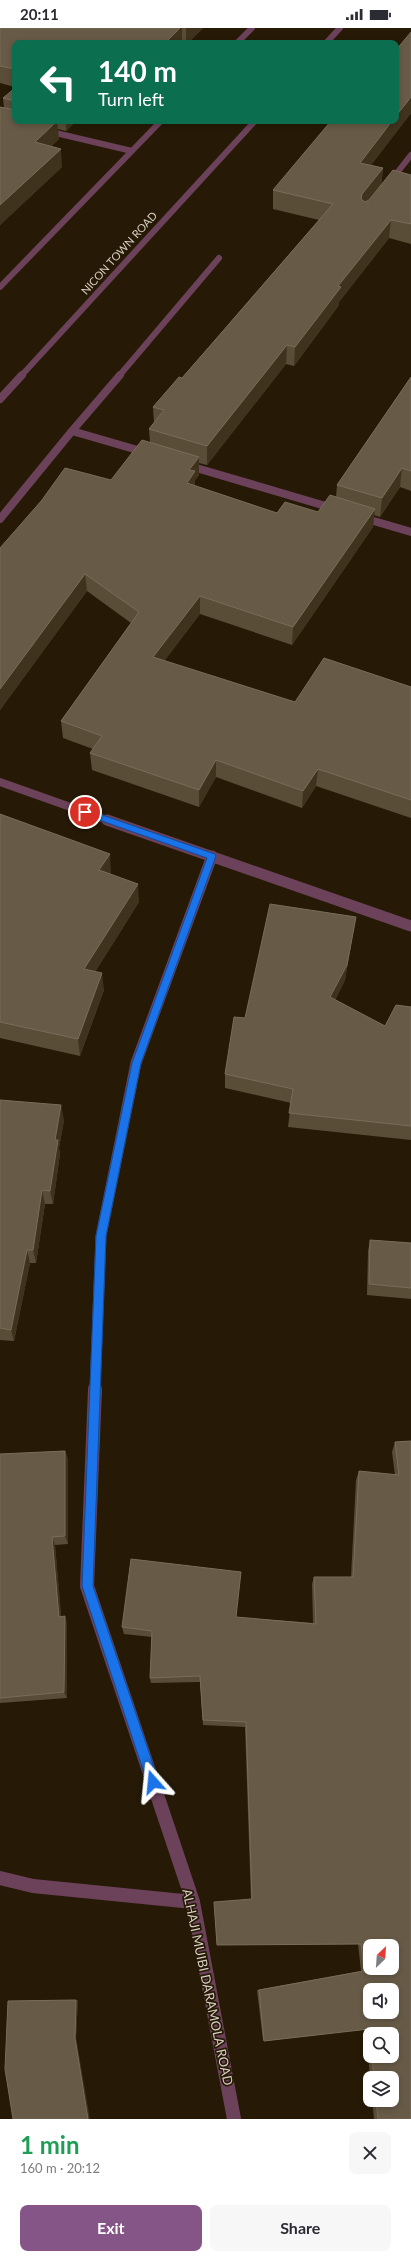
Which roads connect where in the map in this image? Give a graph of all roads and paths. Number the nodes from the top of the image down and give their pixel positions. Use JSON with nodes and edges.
{"nodes":[{"id":1,"x":252,"y":28,"type":"edge"},
{"id":2,"x":340,"y":28,"type":"edge"},
{"id":3,"x":240,"y":40,"type":"edge"},
{"id":4,"x":329,"y":40,"type":"edge"},
{"id":5,"x":159,"y":124,"type":"edge"},
{"id":6,"x":252,"y":124,"type":"edge"},
{"id":7,"x":39,"y":129,"type":"edge"},
{"id":8,"x":132,"y":151,"type":"junction"},
{"id":9,"x":411,"y":155,"type":"edge"},
{"id":10,"x":383,"y":191,"type":"edge"},
{"id":11,"x":219,"y":258,"type":"dead end"},
{"id":12,"x":0,"y":287,"type":"edge"},
{"id":13,"x":0,"y":399,"type":"edge"},
{"id":14,"x":72,"y":431,"type":"junction"},
{"id":15,"x":155,"y":455,"type":"edge"},
{"id":16,"x":178,"y":462,"type":"edge"},
{"id":17,"x":0,"y":519,"type":"edge"},
{"id":18,"x":411,"y":532,"type":"edge"},
{"id":19,"x":0,"y":782,"type":"edge"},
{"id":20,"x":212,"y":856,"type":"junction"},
{"id":21,"x":411,"y":926,"type":"edge"},
{"id":22,"x":0,"y":1878,"type":"edge"},
{"id":23,"x":193,"y":1902,"type":"junction"},
{"id":24,"x":234,"y":2119,"type":"edge"}],
"edges":[{"from":1,"to":3,"type":"street"},
{"from":2,"to":4,"type":"street"},
{"from":5,"to":8,"type":"street"},
{"from":6,"to":13,"type":"street","name":"NICON TOWN ROAD"},
{"from":7,"to":8,"type":"street"},
{"from":8,"to":12,"type":"street"},
{"from":9,"to":10,"type":"street"},
{"from":11,"to":14,"type":"street"},
{"from":14,"to":15,"type":"street"},
{"from":14,"to":17,"type":"street"},
{"from":16,"to":18,"type":"street"},
{"from":19,"to":20,"type":"street"},
{"from":20,"to":21,"type":"street"},
{"from":20,"to":23,"type":"street","name":"ALHAJI MUIBI DARAMOLA ROAD"},
{"from":22,"to":23,"type":"street"},
{"from":23,"to":24,"type":"street","name":"ALHAJI MUIBI DARAMOLA ROAD"}]}
